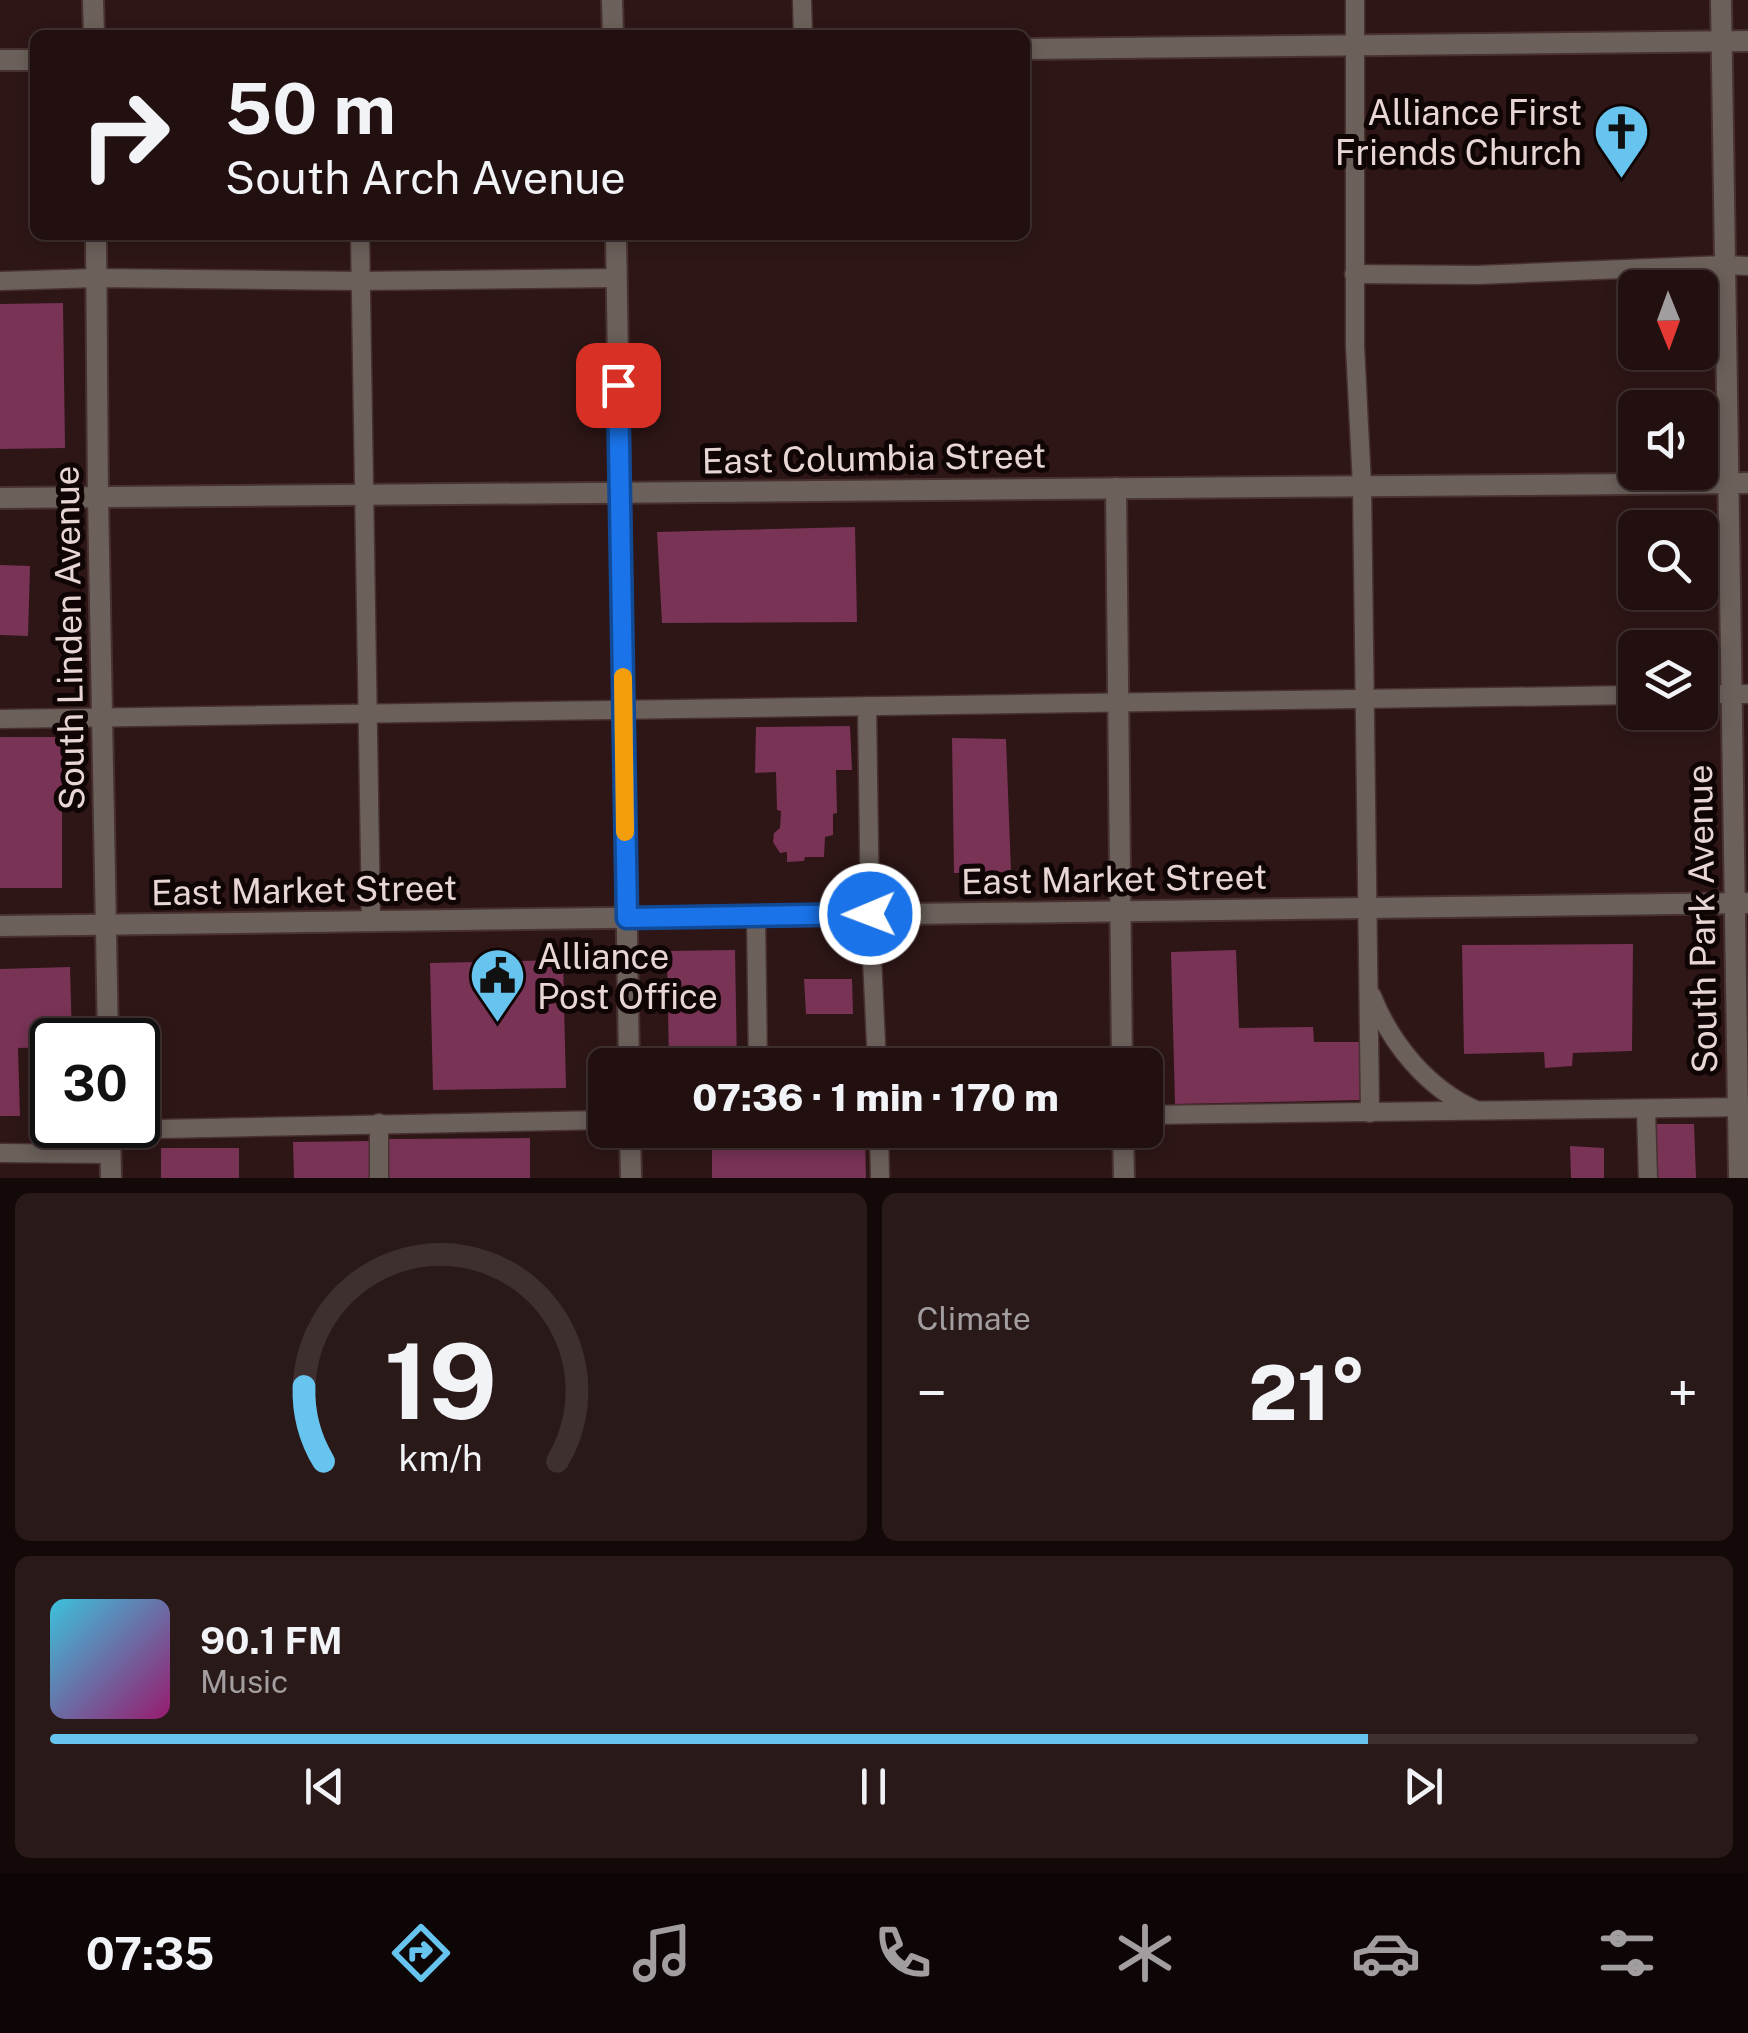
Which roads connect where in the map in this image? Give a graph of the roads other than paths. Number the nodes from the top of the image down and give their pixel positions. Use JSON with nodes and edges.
{"nodes":[{"id":1,"x":93,"y":0,"type":"edge"},
{"id":2,"x":612,"y":0,"type":"edge"},
{"id":3,"x":802,"y":0,"type":"edge"},
{"id":4,"x":1355,"y":0,"type":"edge"},
{"id":5,"x":1721,"y":0,"type":"edge"},
{"id":6,"x":94,"y":30,"type":"edge"},
{"id":7,"x":613,"y":30,"type":"edge"},
{"id":8,"x":803,"y":30,"type":"edge"},
{"id":9,"x":1748,"y":41,"type":"edge"},
{"id":10,"x":1722,"y":42,"type":"junction"},
{"id":11,"x":1355,"y":46,"type":"junction"},
{"id":12,"x":1030,"y":49,"type":"edge"},
{"id":13,"x":0,"y":60,"type":"edge"},
{"id":14,"x":30,"y":60,"type":"edge"},
{"id":15,"x":96,"y":240,"type":"edge"},
{"id":16,"x":360,"y":240,"type":"edge"},
{"id":17,"x":616,"y":240,"type":"edge"},
{"id":18,"x":1725,"y":264,"type":"junction"},
{"id":19,"x":1748,"y":266,"type":"edge"},
{"id":20,"x":1354,"y":274,"type":"junction"},
{"id":21,"x":97,"y":278,"type":"junction"},
{"id":22,"x":616,"y":278,"type":"junction"},
{"id":23,"x":0,"y":281,"type":"edge"},
{"id":24,"x":360,"y":281,"type":"junction"},
{"id":25,"x":1738,"y":483,"type":"edge"},
{"id":26,"x":1362,"y":486,"type":"junction"},
{"id":27,"x":1116,"y":488,"type":"junction"},
{"id":28,"x":620,"y":493,"type":"junction"},
{"id":29,"x":364,"y":495,"type":"junction"},
{"id":30,"x":98,"y":497,"type":"junction"},
{"id":31,"x":0,"y":498,"type":"edge"},
{"id":32,"x":1740,"y":694,"type":"edge"},
{"id":33,"x":1618,"y":695,"type":"edge"},
{"id":34,"x":1364,"y":699,"type":"junction"},
{"id":35,"x":1118,"y":702,"type":"junction"},
{"id":36,"x":867,"y":706,"type":"junction"},
{"id":37,"x":624,"y":709,"type":"junction"},
{"id":38,"x":368,"y":713,"type":"junction"},
{"id":39,"x":102,"y":716,"type":"junction"},
{"id":40,"x":0,"y":719,"type":"edge"},
{"id":41,"x":1741,"y":903,"type":"edge"},
{"id":42,"x":1366,"y":908,"type":"junction"},
{"id":43,"x":1119,"y":911,"type":"junction"},
{"id":44,"x":870,"y":914,"type":"junction"},
{"id":45,"x":756,"y":916,"type":"junction"},
{"id":46,"x":627,"y":918,"type":"junction"},
{"id":47,"x":371,"y":921,"type":"junction"},
{"id":48,"x":106,"y":925,"type":"junction"},
{"id":49,"x":0,"y":926,"type":"edge"},
{"id":50,"x":1368,"y":986,"type":"junction"},
{"id":51,"x":108,"y":1018,"type":"edge"},
{"id":52,"x":629,"y":1048,"type":"edge"},
{"id":53,"x":758,"y":1048,"type":"edge"},
{"id":54,"x":876,"y":1048,"type":"edge"},
{"id":55,"x":1122,"y":1048,"type":"edge"},
{"id":56,"x":1743,"y":1107,"type":"edge"},
{"id":57,"x":1646,"y":1109,"type":"junction"},
{"id":58,"x":1479,"y":1112,"type":"junction"},
{"id":59,"x":1370,"y":1113,"type":"junction"},
{"id":60,"x":1163,"y":1116,"type":"edge"},
{"id":61,"x":588,"y":1120,"type":"edge"},
{"id":62,"x":379,"y":1123,"type":"junction"},
{"id":63,"x":160,"y":1126,"type":"edge"},
{"id":64,"x":111,"y":1148,"type":"edge"},
{"id":65,"x":630,"y":1148,"type":"edge"},
{"id":66,"x":879,"y":1148,"type":"edge"},
{"id":67,"x":1123,"y":1148,"type":"edge"},
{"id":68,"x":0,"y":1153,"type":"edge"},
{"id":69,"x":111,"y":1154,"type":"junction"},
{"id":70,"x":111,"y":1178,"type":"edge"},
{"id":71,"x":380,"y":1178,"type":"edge"},
{"id":72,"x":631,"y":1178,"type":"edge"},
{"id":73,"x":880,"y":1178,"type":"edge"},
{"id":74,"x":1124,"y":1178,"type":"edge"},
{"id":75,"x":1648,"y":1178,"type":"edge"},
{"id":76,"x":1738,"y":1178,"type":"edge"}],
"edges":[{"from":1,"to":6,"type":"street"},
{"from":2,"to":7,"type":"street"},
{"from":3,"to":8,"type":"lane"},
{"from":4,"to":11,"type":"lane"},
{"from":5,"to":10,"type":"street","name":"South Park Avenue"},
{"from":9,"to":10,"type":"street"},
{"from":10,"to":11,"type":"street"},
{"from":10,"to":18,"type":"street","name":"South Park Avenue"},
{"from":11,"to":12,"type":"street"},
{"from":11,"to":20,"type":"lane"},
{"from":13,"to":14,"type":"street"},
{"from":15,"to":21,"type":"street","name":"South Linden Avenue"},
{"from":16,"to":24,"type":"lane"},
{"from":17,"to":22,"type":"street"},
{"from":18,"to":19,"type":"lane"},
{"from":18,"to":20,"type":"lane"},
{"from":18,"to":25,"type":"street","name":"South Park Avenue"},
{"from":20,"to":26,"type":"lane"},
{"from":21,"to":23,"type":"lane"},
{"from":21,"to":24,"type":"lane"},
{"from":21,"to":30,"type":"street","name":"South Linden Avenue"},
{"from":22,"to":24,"type":"lane"},
{"from":22,"to":28,"type":"street"},
{"from":24,"to":29,"type":"lane"},
{"from":25,"to":26,"type":"street","name":"East Columbia Street"},
{"from":25,"to":32,"type":"street","name":"South Park Avenue"},
{"from":26,"to":27,"type":"street","name":"East Columbia Street"},
{"from":26,"to":34,"type":"lane"},
{"from":27,"to":28,"type":"street","name":"East Columbia Street"},
{"from":27,"to":35,"type":"street"},
{"from":28,"to":29,"type":"street","name":"East Columbia Street"},
{"from":28,"to":37,"type":"street"},
{"from":29,"to":30,"type":"street","name":"East Columbia Street"},
{"from":29,"to":38,"type":"lane"},
{"from":30,"to":31,"type":"street","name":"East Columbia Street"},
{"from":30,"to":39,"type":"street","name":"South Linden Avenue"},
{"from":32,"to":41,"type":"street","name":"South Park Avenue"},
{"from":33,"to":34,"type":"lane"},
{"from":34,"to":35,"type":"lane"},
{"from":34,"to":42,"type":"lane"},
{"from":35,"to":36,"type":"lane"},
{"from":35,"to":43,"type":"street"},
{"from":36,"to":37,"type":"lane"},
{"from":36,"to":44,"type":"lane"},
{"from":37,"to":38,"type":"lane"},
{"from":37,"to":46,"type":"street"},
{"from":38,"to":39,"type":"lane"},
{"from":38,"to":47,"type":"lane"},
{"from":39,"to":40,"type":"lane"},
{"from":39,"to":48,"type":"street","name":"South Linden Avenue"},
{"from":41,"to":42,"type":"street","name":"East Market Street"},
{"from":41,"to":56,"type":"street","name":"South Park Avenue"},
{"from":42,"to":43,"type":"street","name":"East Market Street"},
{"from":42,"to":50,"type":"lane"},
{"from":43,"to":44,"type":"street","name":"East Market Street"},
{"from":43,"to":55,"type":"street"},
{"from":44,"to":45,"type":"street","name":"East Market Street"},
{"from":44,"to":54,"type":"lane"},
{"from":45,"to":46,"type":"street","name":"East Market Street"},
{"from":45,"to":53,"type":"lane"},
{"from":46,"to":47,"type":"street","name":"East Market Street"},
{"from":46,"to":52,"type":"street"},
{"from":47,"to":48,"type":"street","name":"East Market Street"},
{"from":48,"to":49,"type":"street","name":"East Market Street"},
{"from":48,"to":51,"type":"street","name":"South Linden Avenue"},
{"from":50,"to":58,"type":"lane"},
{"from":50,"to":59,"type":"lane"},
{"from":56,"to":57,"type":"lane"},
{"from":56,"to":76,"type":"street","name":"South Park Avenue"},
{"from":57,"to":58,"type":"lane"},
{"from":57,"to":75,"type":"lane"},
{"from":58,"to":59,"type":"lane"},
{"from":59,"to":60,"type":"lane"},
{"from":61,"to":62,"type":"lane"},
{"from":62,"to":63,"type":"lane"},
{"from":62,"to":71,"type":"lane"},
{"from":64,"to":69,"type":"street"},
{"from":65,"to":72,"type":"street"},
{"from":66,"to":73,"type":"lane"},
{"from":67,"to":74,"type":"street"},
{"from":68,"to":69,"type":"lane"},
{"from":69,"to":70,"type":"street"}]}
